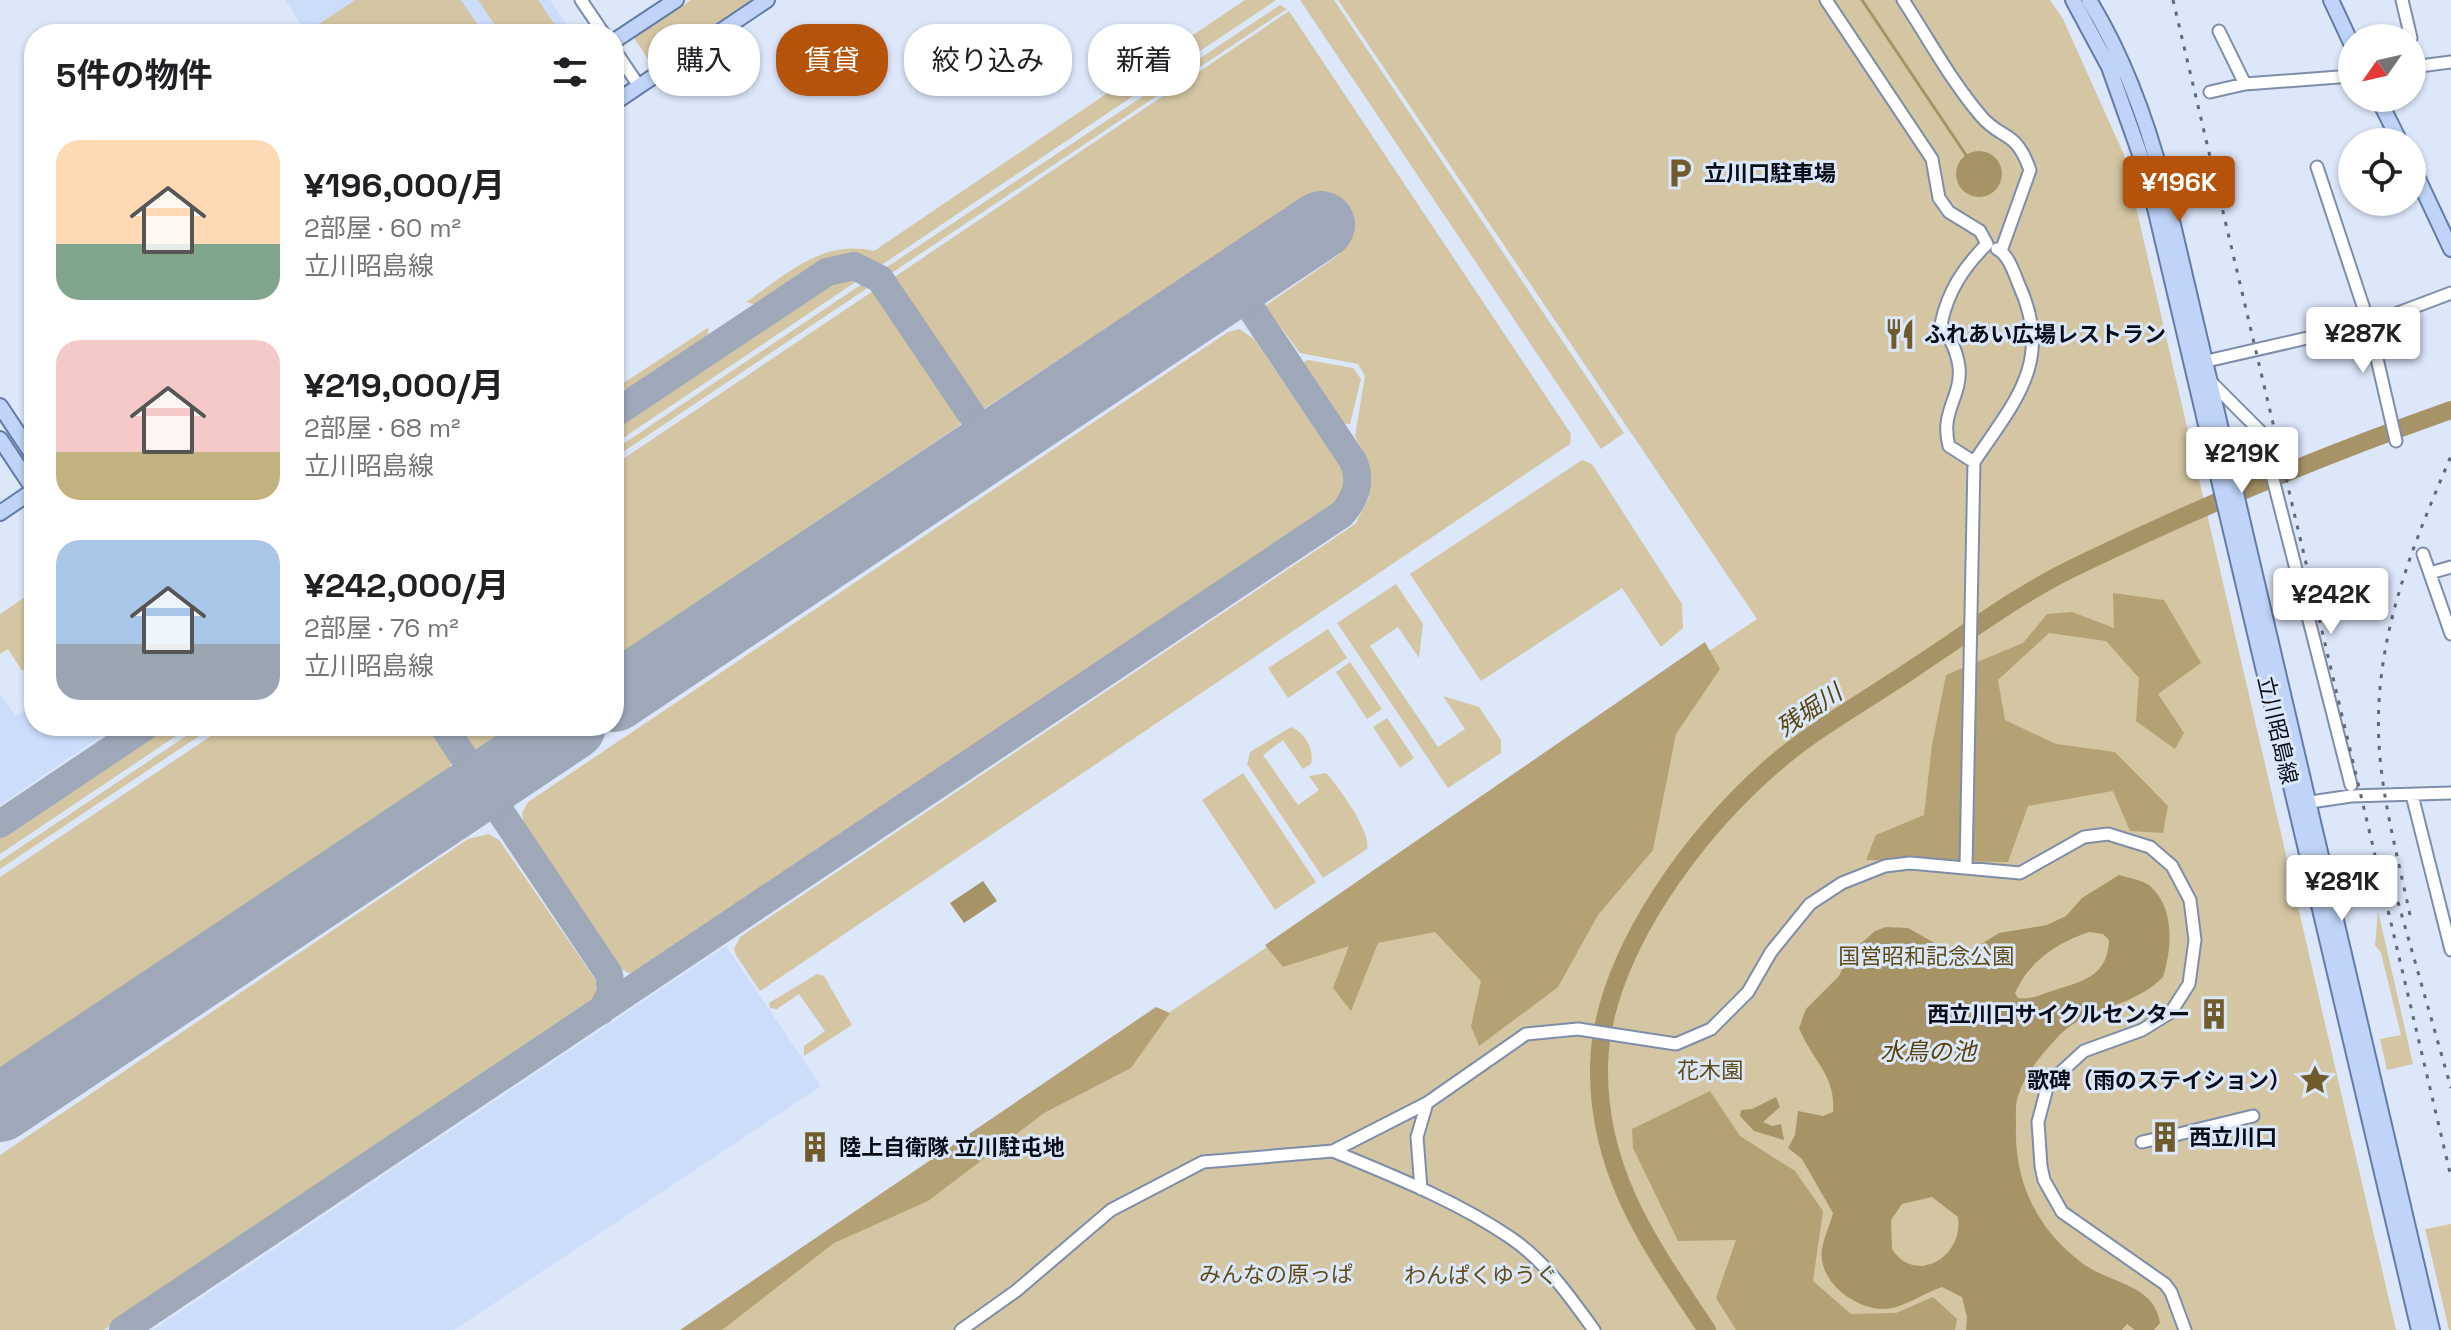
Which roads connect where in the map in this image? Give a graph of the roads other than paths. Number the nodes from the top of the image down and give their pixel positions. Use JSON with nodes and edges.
{"nodes":[{"id":1,"x":581,"y":0,"type":"edge"},
{"id":2,"x":676,"y":0,"type":"edge"},
{"id":3,"x":767,"y":0,"type":"edge"},
{"id":4,"x":1826,"y":0,"type":"edge"},
{"id":5,"x":1903,"y":0,"type":"edge"},
{"id":6,"x":2073,"y":0,"type":"edge"},
{"id":7,"x":2089,"y":0,"type":"edge"},
{"id":8,"x":2331,"y":0,"type":"edge"},
{"id":9,"x":2402,"y":0,"type":"edge"},
{"id":10,"x":597,"y":24,"type":"edge"},
{"id":11,"x":2342,"y":24,"type":"edge"},
{"id":12,"x":2408,"y":24,"type":"edge"},
{"id":13,"x":2219,"y":31,"type":"dead end"},
{"id":14,"x":624,"y":34,"type":"edge"},
{"id":15,"x":2451,"y":62,"type":"edge"},
{"id":16,"x":624,"y":64,"type":"edge"},
{"id":17,"x":2426,"y":65,"type":"edge"},
{"id":18,"x":2338,"y":77,"type":"edge"},
{"id":19,"x":2245,"y":84,"type":"junction"},
{"id":20,"x":639,"y":86,"type":"junction"},
{"id":21,"x":2210,"y":92,"type":"dead end"},
{"id":22,"x":624,"y":96,"type":"edge"},
{"id":23,"x":2317,"y":167,"type":"dead end"},
{"id":24,"x":2426,"y":196,"type":"edge"},
{"id":25,"x":1987,"y":244,"type":"junction"},
{"id":26,"x":2451,"y":249,"type":"edge"},
{"id":27,"x":2001,"y":251,"type":"junction"},
{"id":28,"x":2451,"y":293,"type":"edge"},
{"id":29,"x":2369,"y":324,"type":"junction"},
{"id":30,"x":2198,"y":363,"type":"junction"},
{"id":31,"x":2210,"y":382,"type":"junction"},
{"id":32,"x":0,"y":406,"type":"edge"},
{"id":33,"x":24,"y":431,"type":"edge"},
{"id":34,"x":24,"y":437,"type":"edge"},
{"id":35,"x":2396,"y":441,"type":"dead end"},
{"id":36,"x":2,"y":447,"type":"edge"},
{"id":37,"x":1974,"y":462,"type":"junction"},
{"id":38,"x":2224,"y":472,"type":"junction"},
{"id":39,"x":24,"y":477,"type":"edge"},
{"id":40,"x":24,"y":497,"type":"edge"},
{"id":41,"x":0,"y":513,"type":"edge"},
{"id":42,"x":2423,"y":554,"type":"dead end"},
{"id":43,"x":2451,"y":567,"type":"edge"},
{"id":44,"x":2430,"y":573,"type":"junction"},
{"id":45,"x":2451,"y":634,"type":"edge"},
{"id":46,"x":2351,"y":785,"type":"dead end"},
{"id":47,"x":2451,"y":793,"type":"edge"},
{"id":48,"x":2412,"y":795,"type":"junction"},
{"id":49,"x":2302,"y":804,"type":"junction"},
{"id":50,"x":1966,"y":866,"type":"junction"},
{"id":51,"x":2451,"y":949,"type":"edge"},
{"id":52,"x":1427,"y":1103,"type":"junction"},
{"id":53,"x":2253,"y":1116,"type":"dead end"},
{"id":54,"x":2142,"y":1142,"type":"dead end"},
{"id":55,"x":1333,"y":1151,"type":"junction"},
{"id":56,"x":1421,"y":1189,"type":"junction"},
{"id":57,"x":961,"y":1330,"type":"edge"},
{"id":58,"x":1594,"y":1330,"type":"edge"},
{"id":59,"x":2185,"y":1330,"type":"edge"},
{"id":60,"x":2419,"y":1330,"type":"edge"},
{"id":61,"x":2432,"y":1330,"type":"edge"}],
"edges":[{"from":1,"to":10,"type":"street"},
{"from":2,"to":14,"type":"main road"},
{"from":3,"to":20,"type":"main road"},
{"from":4,"to":25,"type":"street"},
{"from":5,"to":27,"type":"street"},
{"from":6,"to":30,"type":"main road","name":"立川昭島線"},
{"from":7,"to":30,"type":"main road","name":"立川昭島線"},
{"from":8,"to":11,"type":"main road"},
{"from":9,"to":12,"type":"street"},
{"from":13,"to":19,"type":"street"},
{"from":15,"to":17,"type":"street"},
{"from":16,"to":20,"type":"street"},
{"from":18,"to":19,"type":"street"},
{"from":19,"to":21,"type":"street"},
{"from":20,"to":22,"type":"main road"},
{"from":23,"to":29,"type":"street"},
{"from":24,"to":26,"type":"main road"},
{"from":25,"to":27,"type":"street"},
{"from":25,"to":37,"type":"street"},
{"from":27,"to":37,"type":"street"},
{"from":28,"to":29,"type":"street"},
{"from":29,"to":30,"type":"street"},
{"from":29,"to":35,"type":"street"},
{"from":30,"to":31,"type":"main road","name":"立川昭島線"},
{"from":30,"to":38,"type":"main road","name":"立川昭島線"},
{"from":31,"to":38,"type":"main road","name":"立川昭島線"},
{"from":31,"to":46,"type":"street"},
{"from":32,"to":33,"type":"main road"},
{"from":34,"to":36,"type":"main road"},
{"from":36,"to":39,"type":"main road"},
{"from":37,"to":50,"type":"street"},
{"from":38,"to":49,"type":"main road","name":"立川昭島線"},
{"from":40,"to":41,"type":"main road"},
{"from":42,"to":44,"type":"street"},
{"from":43,"to":44,"type":"street"},
{"from":44,"to":45,"type":"street"},
{"from":47,"to":48,"type":"street"},
{"from":48,"to":49,"type":"street"},
{"from":48,"to":51,"type":"street"},
{"from":49,"to":60,"type":"main road","name":"立川昭島線"},
{"from":49,"to":61,"type":"main road","name":"立川昭島線"},
{"from":50,"to":52,"type":"street"},
{"from":50,"to":59,"type":"street"},
{"from":52,"to":55,"type":"street"},
{"from":52,"to":56,"type":"street"},
{"from":53,"to":54,"type":"street"},
{"from":55,"to":56,"type":"street"},
{"from":55,"to":57,"type":"street"},
{"from":56,"to":58,"type":"street"}]}
